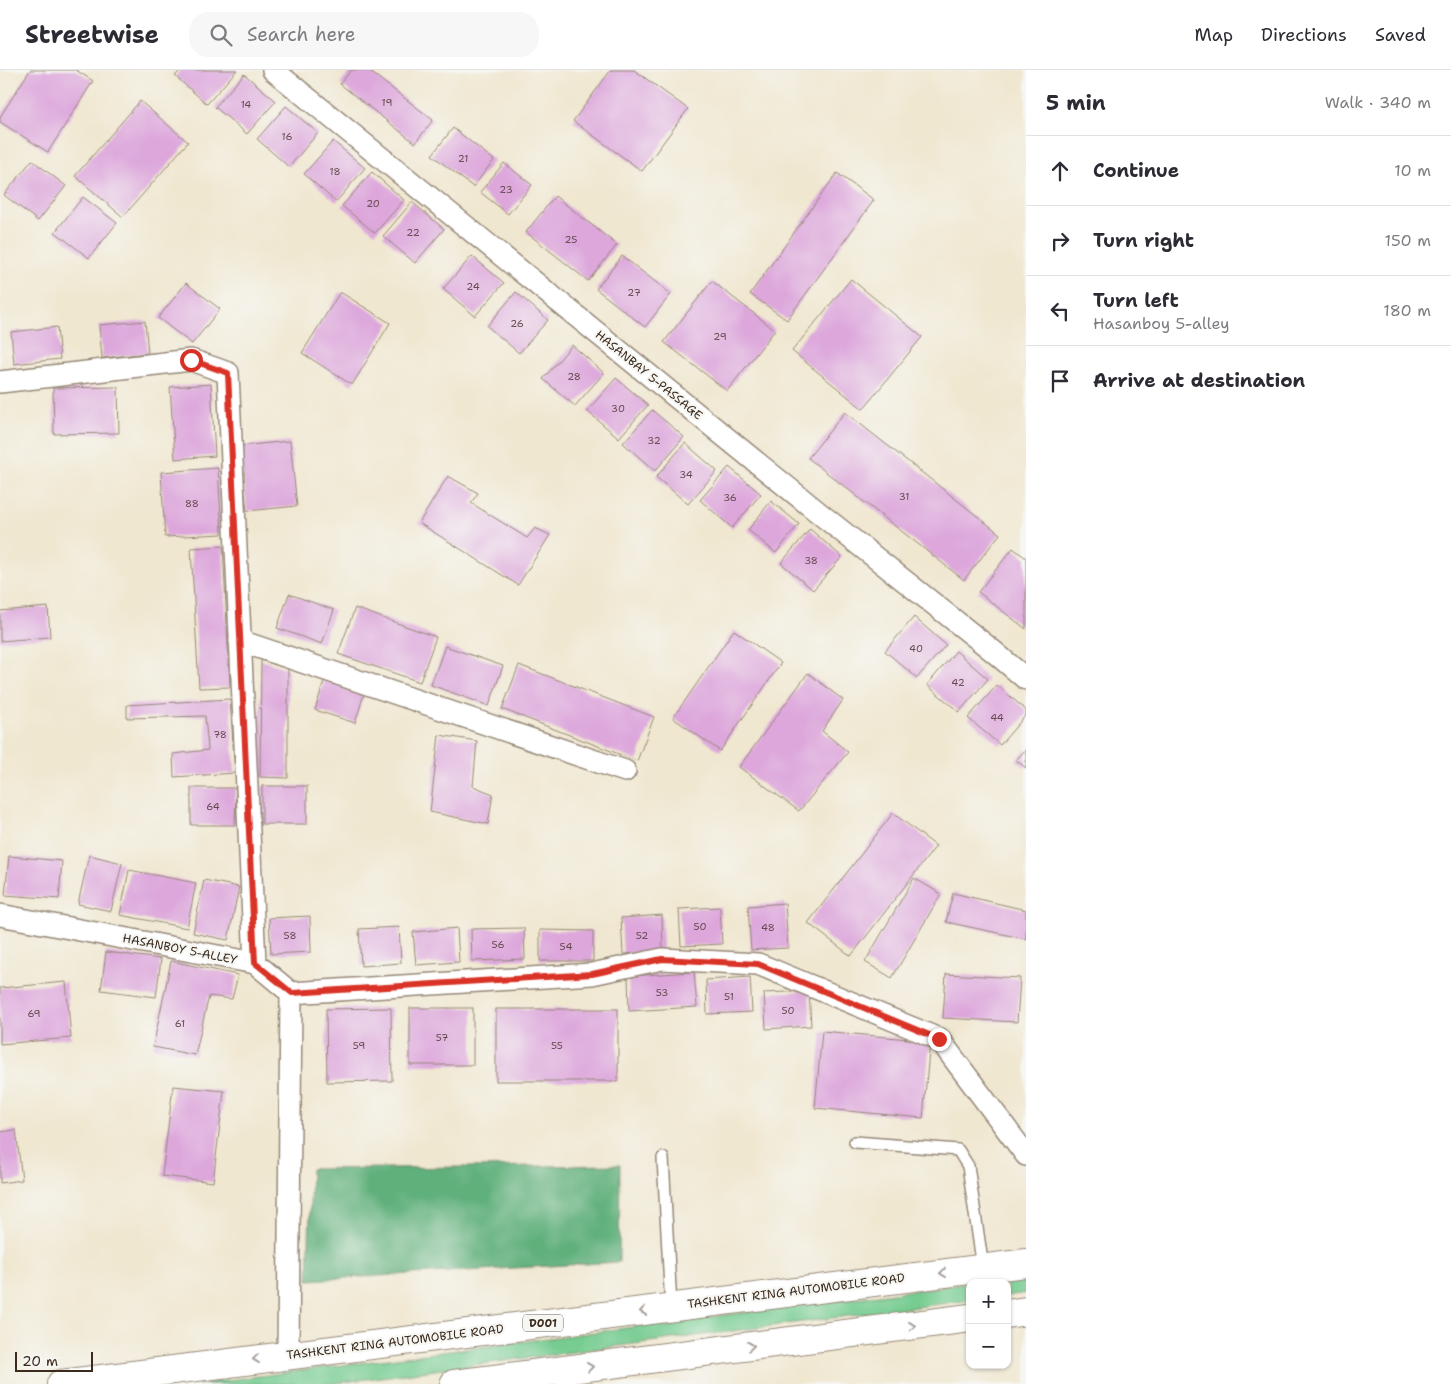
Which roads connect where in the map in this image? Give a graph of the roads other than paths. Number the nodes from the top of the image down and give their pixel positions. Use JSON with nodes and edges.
{"nodes":[{"id":1,"x":273,"y":70,"type":"edge"},
{"id":2,"x":0,"y":382,"type":"edge"},
{"id":3,"x":240,"y":641,"type":"junction"},
{"id":4,"x":1026,"y":679,"type":"edge"},
{"id":5,"x":625,"y":771,"type":"dead end"},
{"id":6,"x":0,"y":915,"type":"edge"},
{"id":7,"x":255,"y":963,"type":"junction"},
{"id":8,"x":292,"y":993,"type":"junction"},
{"id":9,"x":856,"y":1142,"type":"dead end"},
{"id":10,"x":1026,"y":1155,"type":"edge"},
{"id":11,"x":663,"y":1158,"type":"dead end"},
{"id":12,"x":1026,"y":1263,"type":"edge"},
{"id":13,"x":983,"y":1268,"type":"junction"},
{"id":14,"x":671,"y":1307,"type":"junction"},
{"id":15,"x":1026,"y":1311,"type":"edge"},
{"id":16,"x":1011,"y":1313,"type":"edge"},
{"id":17,"x":966,"y":1319,"type":"edge"},
{"id":18,"x":288,"y":1355,"type":"junction"},
{"id":19,"x":61,"y":1384,"type":"edge"},
{"id":20,"x":454,"y":1384,"type":"edge"}],
"edges":[{"from":1,"to":4,"type":"street","name":"HASANBAY 5-PASSAGE"},
{"from":2,"to":3,"type":"street"},
{"from":3,"to":5,"type":"street"},
{"from":3,"to":7,"type":"street"},
{"from":6,"to":7,"type":"street","name":"HASANBOY 5-ALLEY"},
{"from":7,"to":8,"type":"street","name":"HASANBOY 5-ALLEY"},
{"from":8,"to":10,"type":"street"},
{"from":8,"to":18,"type":"street"},
{"from":9,"to":13,"type":"lane"},
{"from":11,"to":14,"type":"lane"},
{"from":12,"to":13,"type":"highway","name":"TASHKENT RING AUTOMOBILE ROAD","number":"D001"},
{"from":13,"to":14,"type":"highway","name":"TASHKENT RING AUTOMOBILE ROAD","number":"D001","one_way":true},
{"from":14,"to":18,"type":"highway","name":"TASHKENT RING AUTOMOBILE ROAD","number":"D001","one_way":true},
{"from":15,"to":16,"type":"highway"},
{"from":20,"to":17,"type":"highway","one_way":true},
{"from":18,"to":19,"type":"highway","name":"TASHKENT RING AUTOMOBILE ROAD","number":"D001","one_way":true}]}
